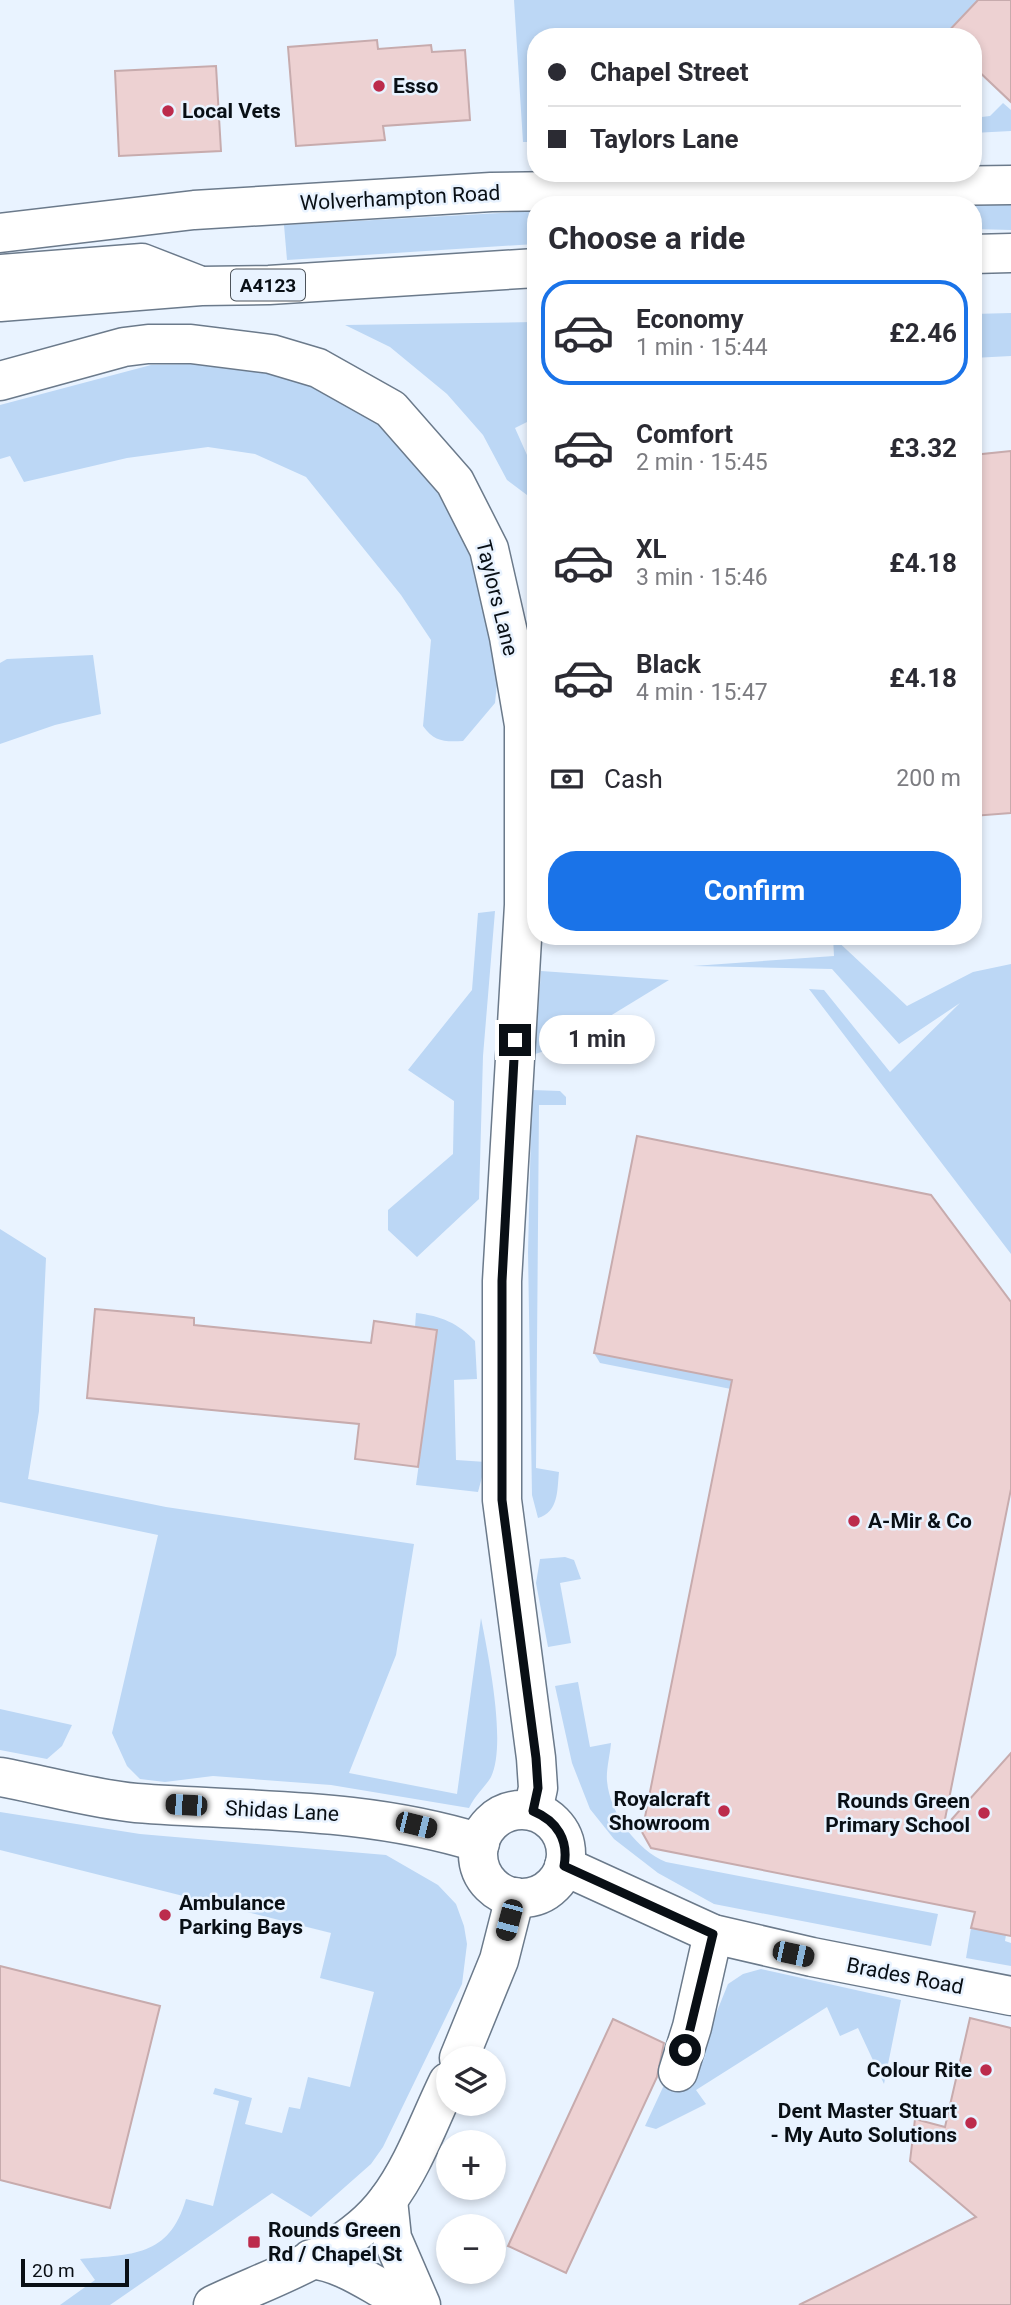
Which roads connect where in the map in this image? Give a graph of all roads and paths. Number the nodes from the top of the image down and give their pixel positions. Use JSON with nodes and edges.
{"nodes":[{"id":1,"x":1011,"y":185,"type":"edge"},
{"id":2,"x":0,"y":233,"type":"edge"},
{"id":3,"x":1011,"y":253,"type":"edge"},
{"id":4,"x":982,"y":254,"type":"edge"},
{"id":5,"x":527,"y":269,"type":"edge"},
{"id":6,"x":0,"y":274,"type":"edge"},
{"id":7,"x":201,"y":286,"type":"junction"},
{"id":8,"x":0,"y":302,"type":"edge"},
{"id":9,"x":0,"y":381,"type":"edge"},
{"id":10,"x":0,"y":1777,"type":"edge"},
{"id":11,"x":533,"y":1811,"type":"junction"},
{"id":12,"x":480,"y":1843,"type":"junction"},
{"id":13,"x":564,"y":1866,"type":"junction"},
{"id":14,"x":515,"y":1897,"type":"junction"},
{"id":15,"x":713,"y":1934,"type":"junction"},
{"id":16,"x":1011,"y":1996,"type":"edge"},
{"id":17,"x":464,"y":2046,"type":"edge"},
{"id":18,"x":678,"y":2072,"type":"dead end"},
{"id":19,"x":436,"y":2106,"type":"edge"},
{"id":20,"x":388,"y":2200,"type":"junction"},
{"id":21,"x":311,"y":2259,"type":"junction"},
{"id":22,"x":213,"y":2305,"type":"edge"},
{"id":23,"x":415,"y":2305,"type":"edge"},
{"id":24,"x":421,"y":2305,"type":"edge"}],
"edges":[{"from":1,"to":2,"type":"main road","name":"Wolverhampton Road"},
{"from":3,"to":4,"type":"main road"},
{"from":5,"to":7,"type":"main road","number":"A4123"},
{"from":6,"to":7,"type":"main road"},
{"from":7,"to":8,"type":"main road","number":"A4123"},
{"from":9,"to":11,"type":"main road","name":"Taylors Lane"},
{"from":10,"to":12,"type":"main road","name":"Shidas Lane"},
{"from":11,"to":12,"type":"main road"},
{"from":11,"to":13,"type":"main road"},
{"from":12,"to":14,"type":"main road"},
{"from":13,"to":14,"type":"main road"},
{"from":13,"to":15,"type":"main road","name":"Brades Road"},
{"from":14,"to":17,"type":"main road"},
{"from":15,"to":16,"type":"main road","name":"Brades Road"},
{"from":15,"to":18,"type":"main road"},
{"from":19,"to":20,"type":"main road"},
{"from":20,"to":21,"type":"main road"},
{"from":20,"to":24,"type":"main road"},
{"from":21,"to":22,"type":"main road"},
{"from":21,"to":23,"type":"main road"}]}
